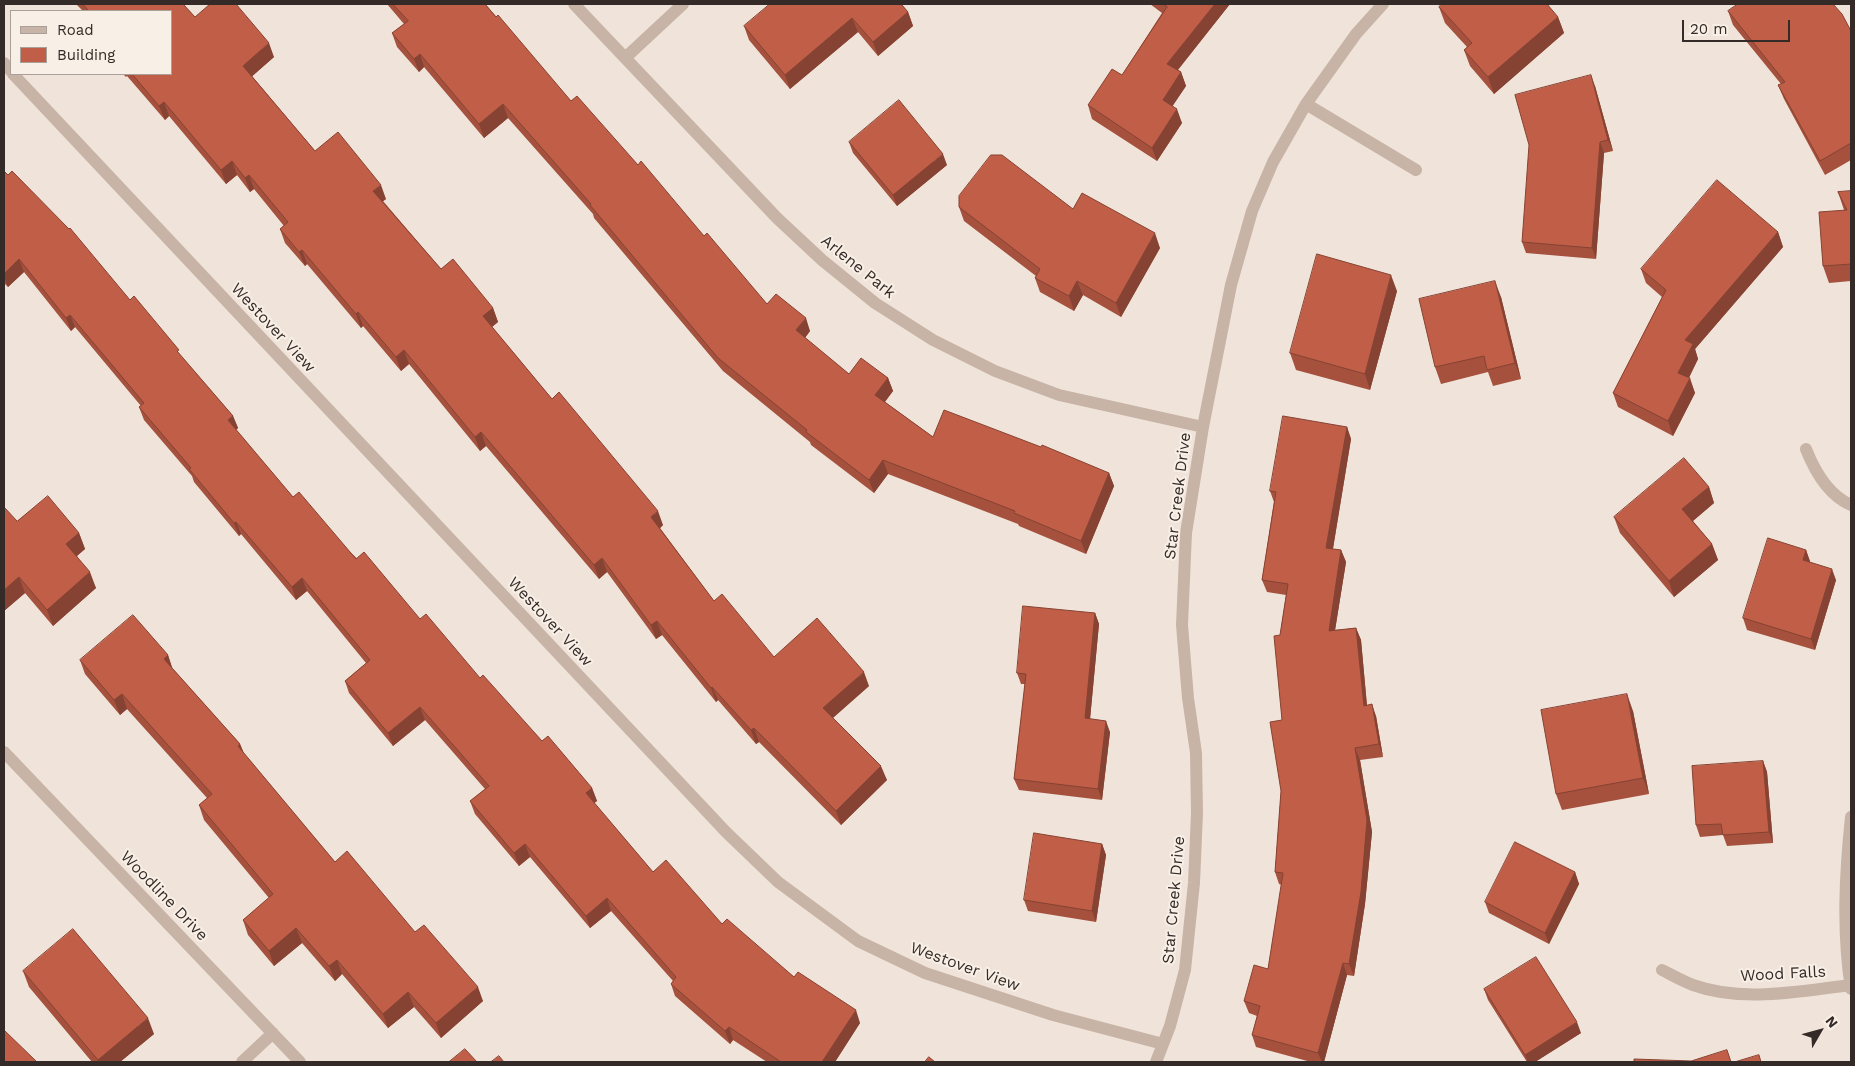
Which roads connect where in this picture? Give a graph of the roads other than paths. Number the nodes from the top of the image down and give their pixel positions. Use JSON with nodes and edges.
{"nodes":[{"id":1,"x":574,"y":4,"type":"edge"},
{"id":2,"x":683,"y":4,"type":"edge"},
{"id":3,"x":1383,"y":4,"type":"edge"},
{"id":4,"x":626,"y":58,"type":"junction"},
{"id":5,"x":14,"y":75,"type":"edge"},
{"id":6,"x":1306,"y":104,"type":"junction"},
{"id":7,"x":1416,"y":170,"type":"dead end"},
{"id":8,"x":1203,"y":427,"type":"junction"},
{"id":9,"x":1806,"y":449,"type":"dead end"},
{"id":10,"x":1851,"y":505,"type":"edge"},
{"id":11,"x":4,"y":752,"type":"edge"},
{"id":12,"x":1851,"y":817,"type":"edge"},
{"id":13,"x":1662,"y":970,"type":"dead end"},
{"id":14,"x":1851,"y":987,"type":"edge"},
{"id":15,"x":273,"y":1033,"type":"junction"},
{"id":16,"x":1163,"y":1044,"type":"junction"},
{"id":17,"x":242,"y":1062,"type":"edge"},
{"id":18,"x":300,"y":1062,"type":"edge"},
{"id":19,"x":1156,"y":1062,"type":"edge"}],
"edges":[{"from":1,"to":4,"type":"street","name":"Arlene Park"},
{"from":2,"to":4,"type":"street"},
{"from":3,"to":6,"type":"street","name":"Star Creek Drive"},
{"from":4,"to":8,"type":"street","name":"Arlene Park"},
{"from":5,"to":16,"type":"street","name":"Westover View"},
{"from":6,"to":7,"type":"street"},
{"from":6,"to":8,"type":"street","name":"Star Creek Drive"},
{"from":8,"to":16,"type":"street","name":"Star Creek Drive"},
{"from":9,"to":10,"type":"street"},
{"from":11,"to":15,"type":"street","name":"Woodline Drive"},
{"from":12,"to":14,"type":"street"},
{"from":13,"to":14,"type":"street","name":"Wood Falls"},
{"from":15,"to":17,"type":"street"},
{"from":15,"to":18,"type":"street","name":"Woodline Drive"},
{"from":16,"to":19,"type":"street","name":"Star Creek Drive"}]}
